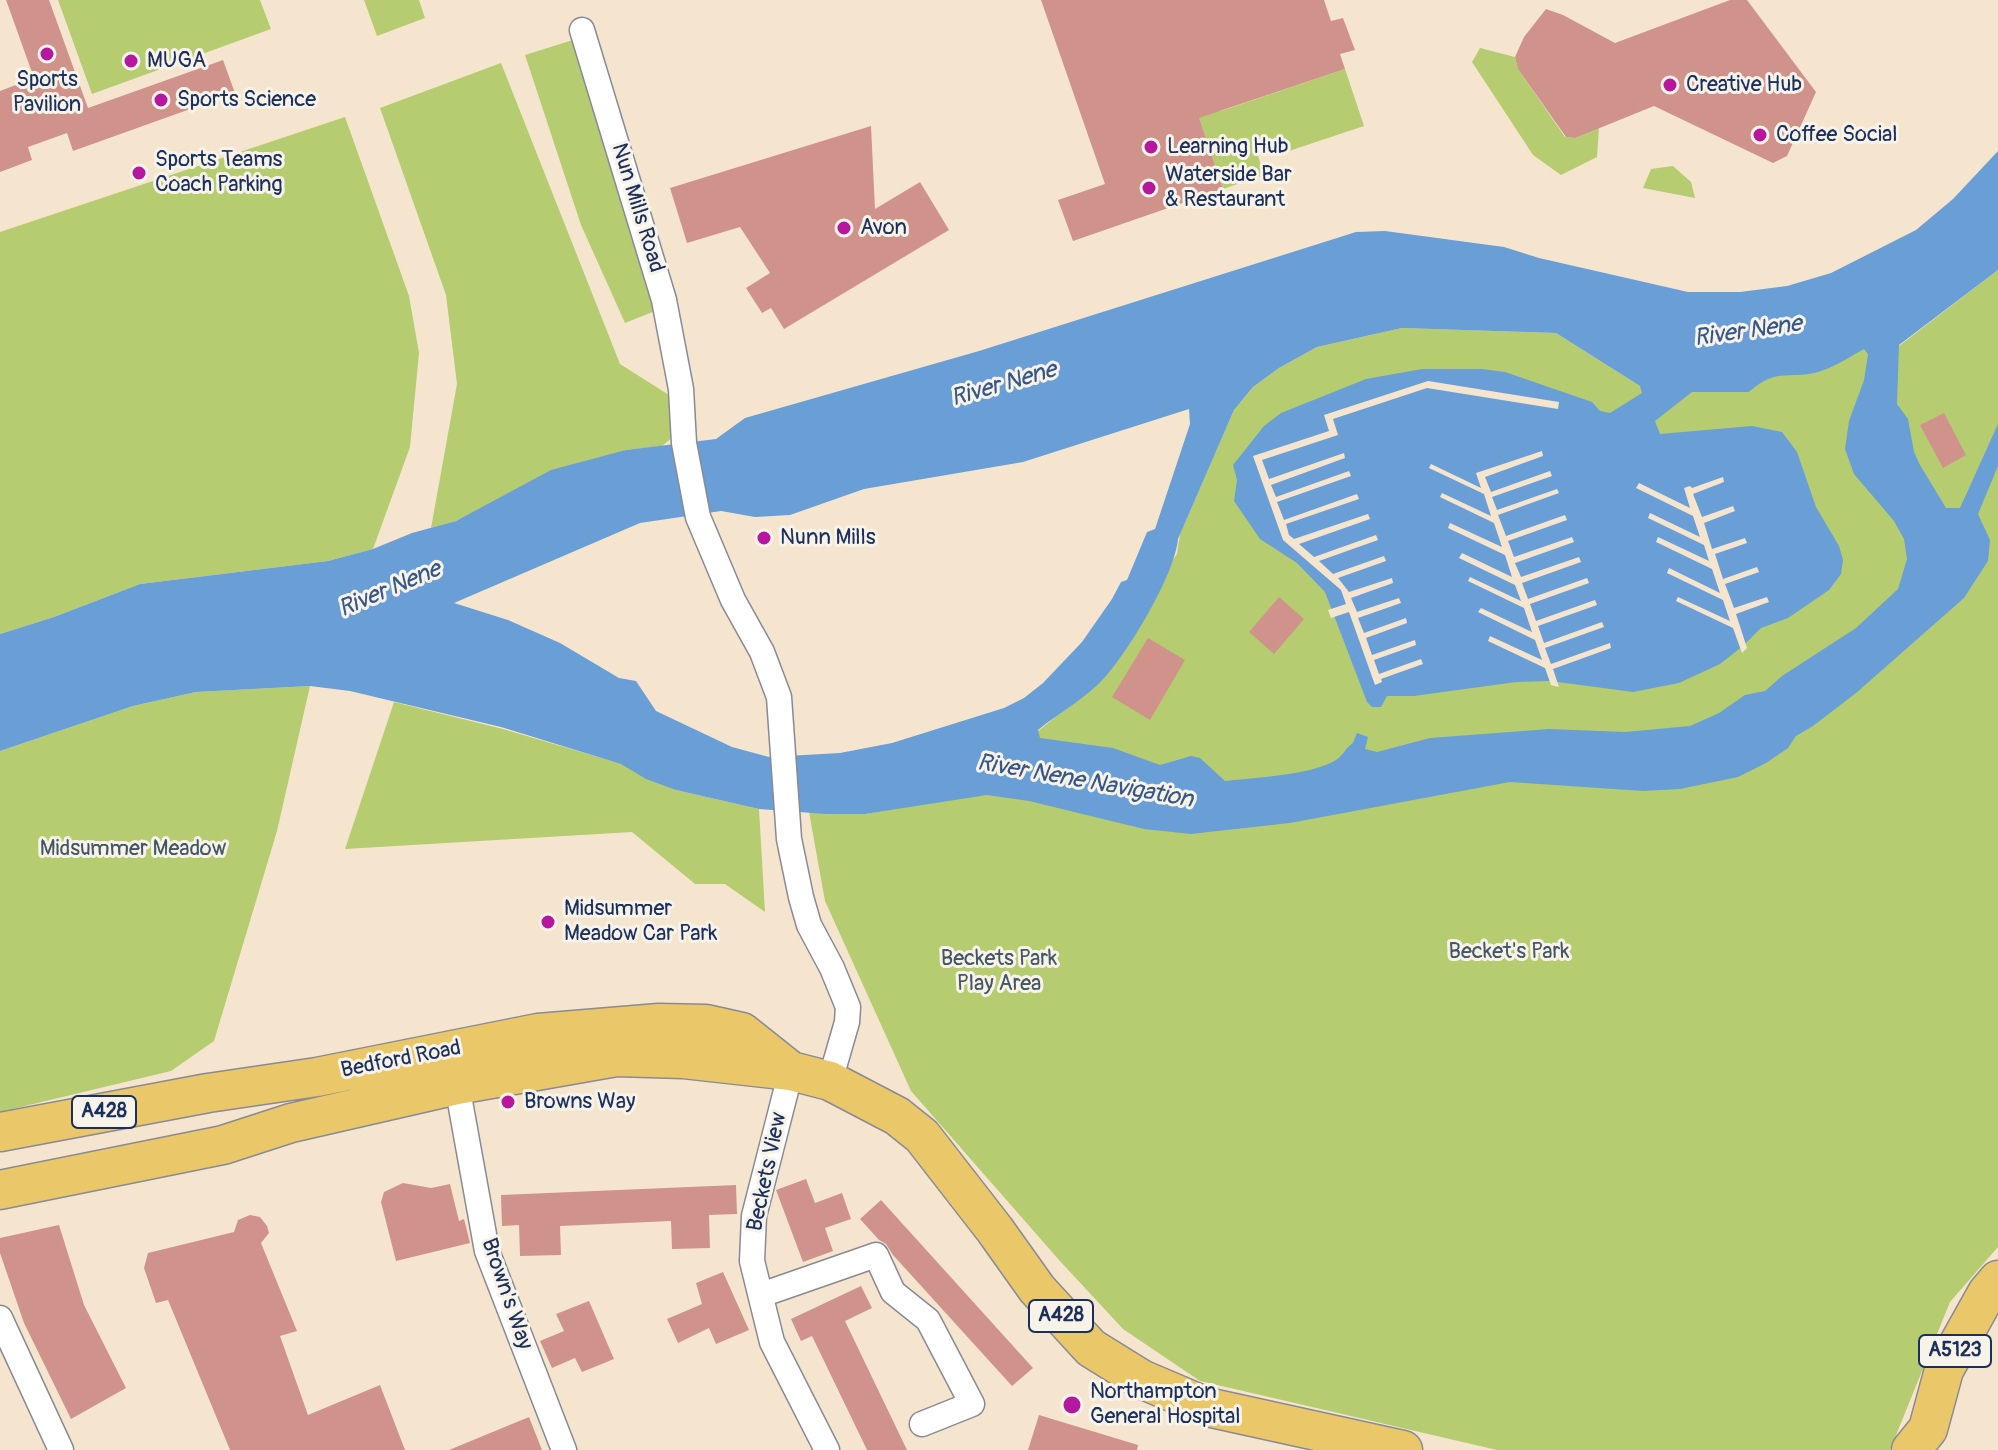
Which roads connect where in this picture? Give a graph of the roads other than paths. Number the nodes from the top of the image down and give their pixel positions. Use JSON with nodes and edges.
{"nodes":[{"id":1,"x":582,"y":30,"type":"dead end"},
{"id":2,"x":454,"y":1068,"type":"junction"},
{"id":3,"x":791,"y":1071,"type":"junction"},
{"id":4,"x":830,"y":1081,"type":"junction"},
{"id":5,"x":0,"y":1132,"type":"edge"},
{"id":6,"x":0,"y":1190,"type":"edge"},
{"id":7,"x":1998,"y":1280,"type":"edge"},
{"id":8,"x":761,"y":1295,"type":"junction"},
{"id":9,"x":0,"y":1318,"type":"edge"},
{"id":10,"x":922,"y":1424,"type":"dead end"},
{"id":11,"x":1925,"y":1443,"type":"edge"},
{"id":12,"x":61,"y":1450,"type":"edge"},
{"id":13,"x":564,"y":1450,"type":"edge"},
{"id":14,"x":827,"y":1450,"type":"edge"},
{"id":15,"x":1403,"y":1450,"type":"edge"}],
"edges":[{"from":1,"to":4,"type":"street","name":"Nun Mills Road"},
{"from":2,"to":3,"type":"main road","name":"Bedford Road","number":"A428"},
{"from":2,"to":5,"type":"main road","name":"Bedford Road","number":"A428"},
{"from":2,"to":6,"type":"main road","name":"Bedford Road","number":"A428"},
{"from":2,"to":13,"type":"street","name":"Brown's Way"},
{"from":3,"to":4,"type":"main road","name":"Bedford Road","number":"A428"},
{"from":3,"to":8,"type":"street","name":"Beckets View"},
{"from":4,"to":15,"type":"main road","name":"Bedford Road","number":"A428"},
{"from":7,"to":11,"type":"main road","number":"A5123"},
{"from":8,"to":10,"type":"street"},
{"from":8,"to":14,"type":"street","name":"Beckets View"},
{"from":9,"to":12,"type":"street"}]}
